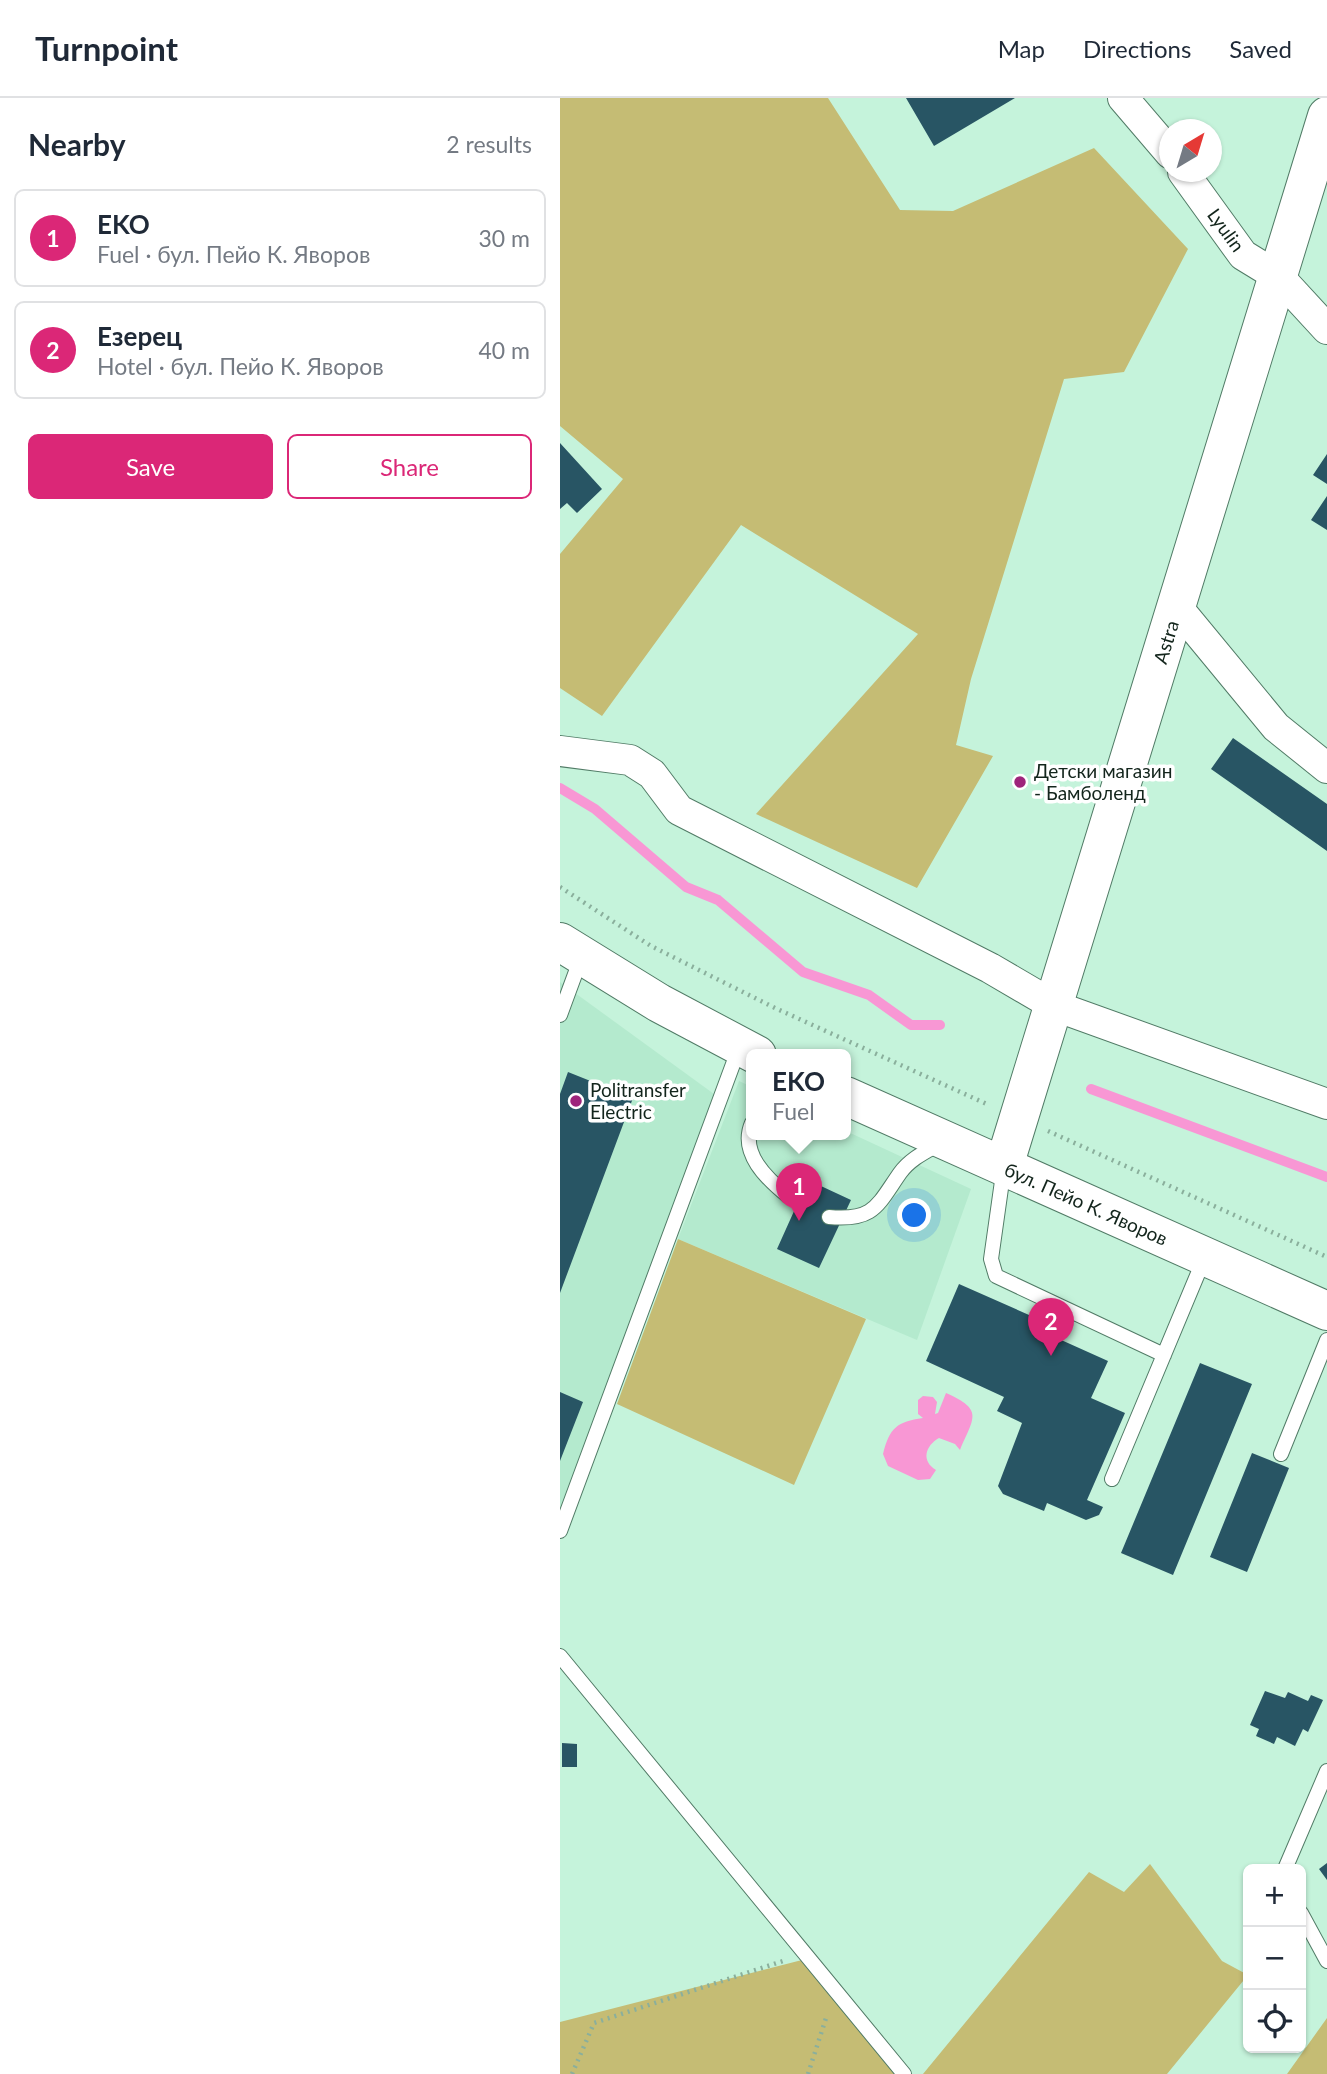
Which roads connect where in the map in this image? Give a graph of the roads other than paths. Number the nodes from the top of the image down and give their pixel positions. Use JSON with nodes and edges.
{"nodes":[{"id":1,"x":1123,"y":98,"type":"edge"},
{"id":2,"x":1327,"y":116,"type":"edge"},
{"id":3,"x":1159,"y":140,"type":"edge"},
{"id":4,"x":1190,"y":182,"type":"edge"},
{"id":5,"x":1279,"y":277,"type":"junction"},
{"id":6,"x":1327,"y":330,"type":"edge"},
{"id":7,"x":1177,"y":607,"type":"junction"},
{"id":8,"x":560,"y":751,"type":"edge"},
{"id":9,"x":1327,"y":768,"type":"edge"},
{"id":10,"x":571,"y":949,"type":"edge"},
{"id":11,"x":1055,"y":1006,"type":"junction"},
{"id":12,"x":560,"y":1013,"type":"edge"},
{"id":13,"x":746,"y":1049,"type":"edge"},
{"id":14,"x":746,"y":1055,"type":"edge"},
{"id":15,"x":851,"y":1098,"type":"edge"},
{"id":16,"x":1327,"y":1104,"type":"edge"},
{"id":17,"x":751,"y":1140,"type":"edge"},
{"id":18,"x":946,"y":1141,"type":"junction"},
{"id":19,"x":1004,"y":1166,"type":"junction"},
{"id":20,"x":788,"y":1196,"type":"dead end"},
{"id":21,"x":829,"y":1217,"type":"dead end"},
{"id":22,"x":1205,"y":1258,"type":"junction"},
{"id":23,"x":1327,"y":1311,"type":"edge"},
{"id":24,"x":1327,"y":1340,"type":"edge"},
{"id":25,"x":1164,"y":1355,"type":"junction"},
{"id":26,"x":1281,"y":1454,"type":"dead end"},
{"id":27,"x":1112,"y":1479,"type":"dead end"},
{"id":28,"x":560,"y":1531,"type":"edge"},
{"id":29,"x":560,"y":1656,"type":"edge"},
{"id":30,"x":1327,"y":1771,"type":"edge"},
{"id":31,"x":1287,"y":1864,"type":"edge"},
{"id":32,"x":1306,"y":1922,"type":"edge"},
{"id":33,"x":1327,"y":1961,"type":"edge"},
{"id":34,"x":904,"y":2074,"type":"edge"}],
"edges":[{"from":1,"to":3,"type":"street"},
{"from":2,"to":5,"type":"street","name":"Astra"},
{"from":4,"to":5,"type":"street","name":"Lyulin"},
{"from":5,"to":6,"type":"street","name":"Lyulin"},
{"from":5,"to":7,"type":"street","name":"Astra"},
{"from":7,"to":9,"type":"street"},
{"from":7,"to":11,"type":"street","name":"Astra"},
{"from":8,"to":11,"type":"street"},
{"from":10,"to":12,"type":"lane"},
{"from":10,"to":13,"type":"street"},
{"from":11,"to":16,"type":"street"},
{"from":11,"to":19,"type":"street","name":"Astra"},
{"from":14,"to":28,"type":"lane"},
{"from":15,"to":18,"type":"street","name":"бул. Пейо К. Яворов"},
{"from":17,"to":20,"type":"lane"},
{"from":18,"to":19,"type":"street","name":"бул. Пейо К. Яворов"},
{"from":18,"to":21,"type":"lane"},
{"from":19,"to":22,"type":"street","name":"бул. Пейо К. Яворов"},
{"from":19,"to":25,"type":"lane"},
{"from":22,"to":23,"type":"street","name":"бул. Пейо К. Яворов"},
{"from":22,"to":25,"type":"lane"},
{"from":24,"to":26,"type":"lane"},
{"from":25,"to":27,"type":"lane"},
{"from":29,"to":34,"type":"lane"},
{"from":30,"to":31,"type":"lane"},
{"from":32,"to":33,"type":"lane"}]}
